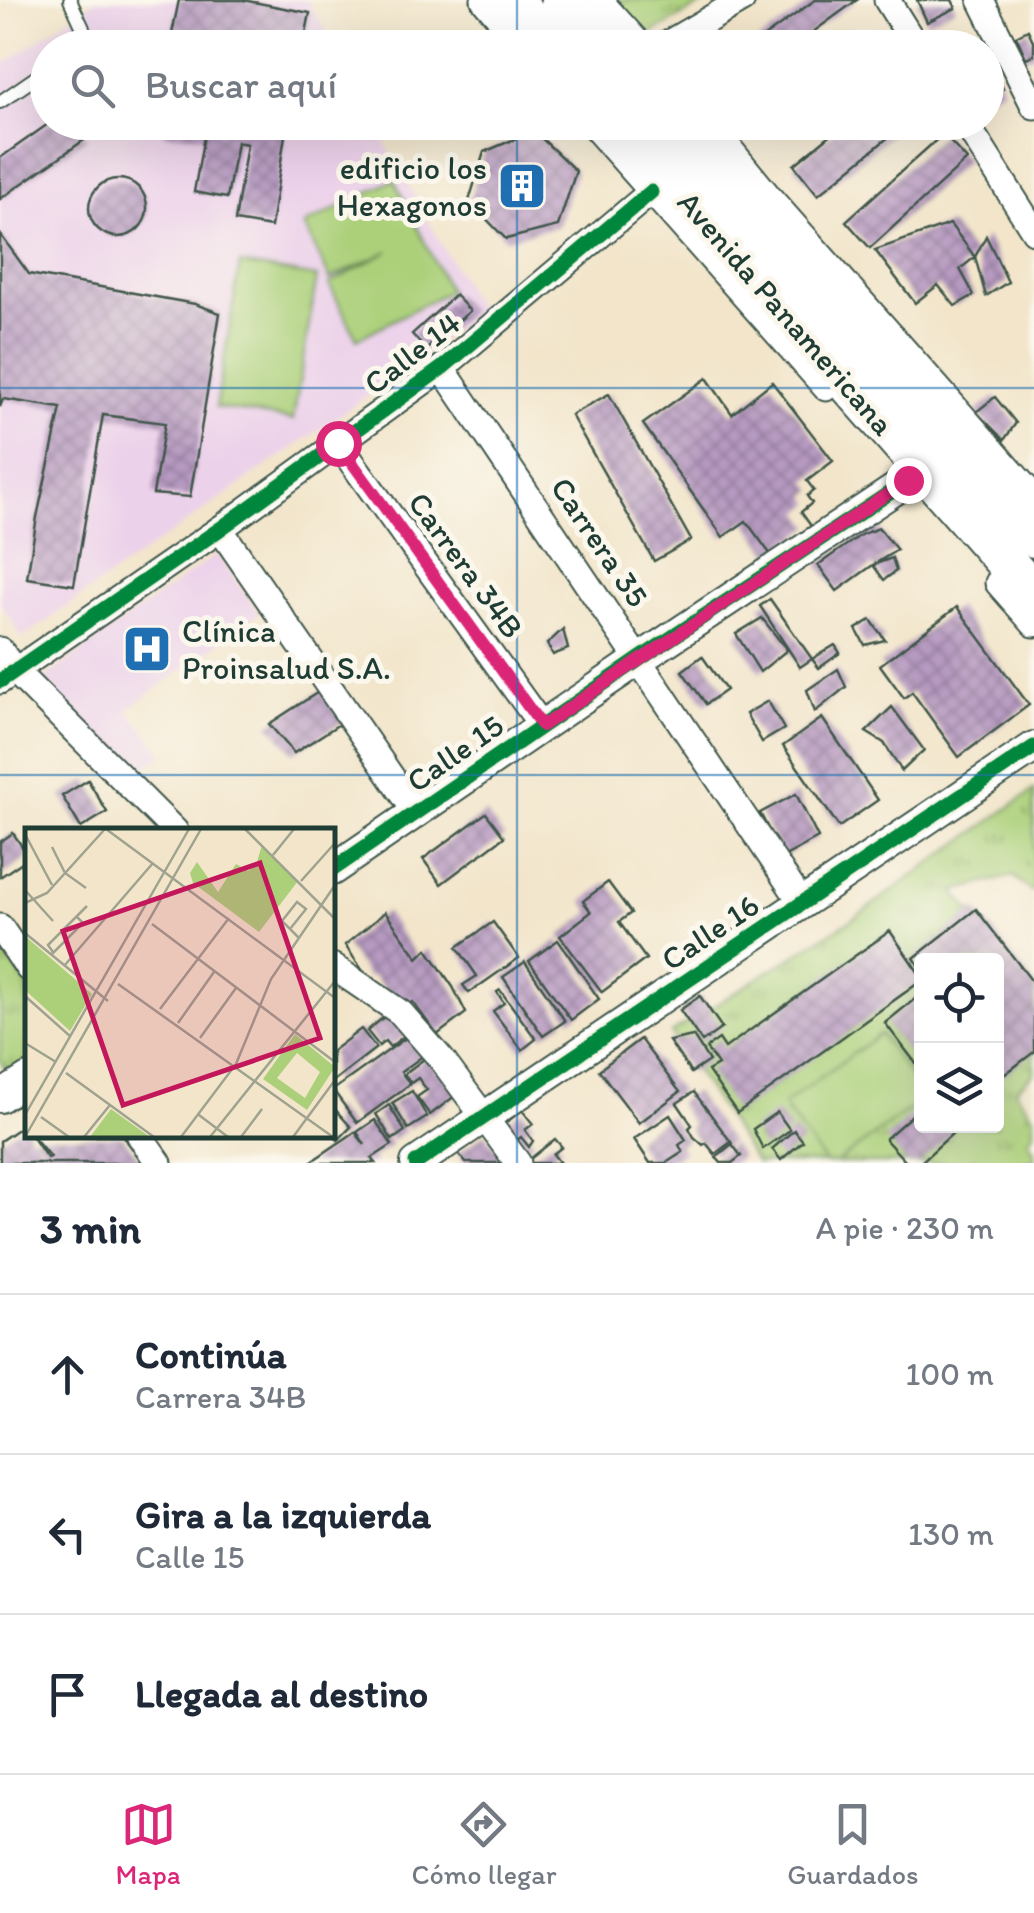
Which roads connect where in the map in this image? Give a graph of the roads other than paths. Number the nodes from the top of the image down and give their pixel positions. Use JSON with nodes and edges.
{"nodes":[{"id":1,"x":70,"y":0,"type":"edge"},
{"id":2,"x":484,"y":0,"type":"edge"},
{"id":3,"x":513,"y":0,"type":"edge"},
{"id":4,"x":561,"y":0,"type":"edge"},
{"id":5,"x":600,"y":0,"type":"edge"},
{"id":6,"x":742,"y":0,"type":"edge"},
{"id":7,"x":887,"y":0,"type":"edge"},
{"id":8,"x":982,"y":0,"type":"edge"},
{"id":9,"x":81,"y":30,"type":"edge"},
{"id":10,"x":510,"y":30,"type":"edge"},
{"id":11,"x":539,"y":30,"type":"edge"},
{"id":12,"x":587,"y":30,"type":"edge"},
{"id":13,"x":627,"y":30,"type":"edge"},
{"id":14,"x":691,"y":30,"type":"edge"},
{"id":15,"x":906,"y":30,"type":"edge"},
{"id":16,"x":997,"y":30,"type":"edge"},
{"id":17,"x":1004,"y":45,"type":"edge"},
{"id":18,"x":30,"y":81,"type":"edge"},
{"id":19,"x":0,"y":102,"type":"edge"},
{"id":20,"x":1034,"y":106,"type":"edge"},
{"id":21,"x":606,"y":140,"type":"edge"},
{"id":22,"x":634,"y":140,"type":"edge"},
{"id":23,"x":684,"y":140,"type":"edge"},
{"id":24,"x":723,"y":140,"type":"edge"},
{"id":25,"x":976,"y":140,"type":"edge"},
{"id":26,"x":651,"y":192,"type":"junction"},
{"id":27,"x":1034,"y":231,"type":"edge"},
{"id":28,"x":442,"y":368,"type":"junction"},
{"id":29,"x":338,"y":443,"type":"junction"},
{"id":30,"x":908,"y":480,"type":"junction"},
{"id":31,"x":1034,"y":497,"type":"edge"},
{"id":32,"x":220,"y":529,"type":"junction"},
{"id":33,"x":1034,"y":536,"type":"edge"},
{"id":34,"x":1034,"y":594,"type":"edge"},
{"id":35,"x":1034,"y":624,"type":"edge"},
{"id":36,"x":640,"y":658,"type":"junction"},
{"id":37,"x":5,"y":667,"type":"edge"},
{"id":38,"x":542,"y":726,"type":"junction"},
{"id":39,"x":1034,"y":747,"type":"edge"},
{"id":40,"x":417,"y":814,"type":"junction"},
{"id":41,"x":173,"y":828,"type":"edge"},
{"id":42,"x":335,"y":868,"type":"edge"},
{"id":43,"x":802,"y":903,"type":"junction"},
{"id":44,"x":0,"y":927,"type":"edge"},
{"id":45,"x":25,"y":964,"type":"edge"},
{"id":46,"x":335,"y":968,"type":"edge"},
{"id":47,"x":25,"y":1081,"type":"edge"},
{"id":48,"x":0,"y":1098,"type":"edge"},
{"id":49,"x":486,"y":1116,"type":"junction"},
{"id":50,"x":141,"y":1138,"type":"edge"},
{"id":51,"x":159,"y":1163,"type":"edge"},
{"id":52,"x":416,"y":1163,"type":"edge"},
{"id":53,"x":518,"y":1163,"type":"edge"}],
"edges":[{"from":1,"to":9,"type":"lane"},
{"from":2,"to":10,"type":"street"},
{"from":3,"to":11,"type":"main road"},
{"from":4,"to":12,"type":"main road"},
{"from":5,"to":13,"type":"street"},
{"from":6,"to":14,"type":"street"},
{"from":7,"to":15,"type":"street"},
{"from":8,"to":16,"type":"street"},
{"from":17,"to":20,"type":"street"},
{"from":18,"to":19,"type":"lane"},
{"from":21,"to":26,"type":"street"},
{"from":22,"to":34,"type":"main road","name":"Avenida Panamericana"},
{"from":23,"to":33,"type":"main road","name":"Avenida Panamericana"},
{"from":24,"to":31,"type":"street"},
{"from":25,"to":27,"type":"street"},
{"from":26,"to":28,"type":"street","name":"Calle 14"},
{"from":26,"to":30,"type":"street"},
{"from":28,"to":29,"type":"street","name":"Calle 14"},
{"from":28,"to":36,"type":"street","name":"Carrera 35"},
{"from":29,"to":32,"type":"street","name":"Calle 14"},
{"from":29,"to":38,"type":"street","name":"Carrera 34B"},
{"from":30,"to":35,"type":"street"},
{"from":30,"to":36,"type":"street","name":"Calle 15"},
{"from":32,"to":37,"type":"street","name":"Calle 14"},
{"from":32,"to":40,"type":"street"},
{"from":36,"to":38,"type":"street","name":"Calle 15"},
{"from":36,"to":43,"type":"street","name":"Carrera 35"},
{"from":37,"to":41,"type":"street"},
{"from":38,"to":40,"type":"street","name":"Calle 15"},
{"from":39,"to":43,"type":"street","name":"Calle 16"},
{"from":40,"to":42,"type":"street","name":"Calle 15"},
{"from":43,"to":49,"type":"street","name":"Calle 16"},
{"from":44,"to":45,"type":"street"},
{"from":46,"to":49,"type":"street"},
{"from":47,"to":48,"type":"street"},
{"from":49,"to":52,"type":"street","name":"Calle 16"},
{"from":49,"to":53,"type":"street"},
{"from":50,"to":51,"type":"street"}]}
